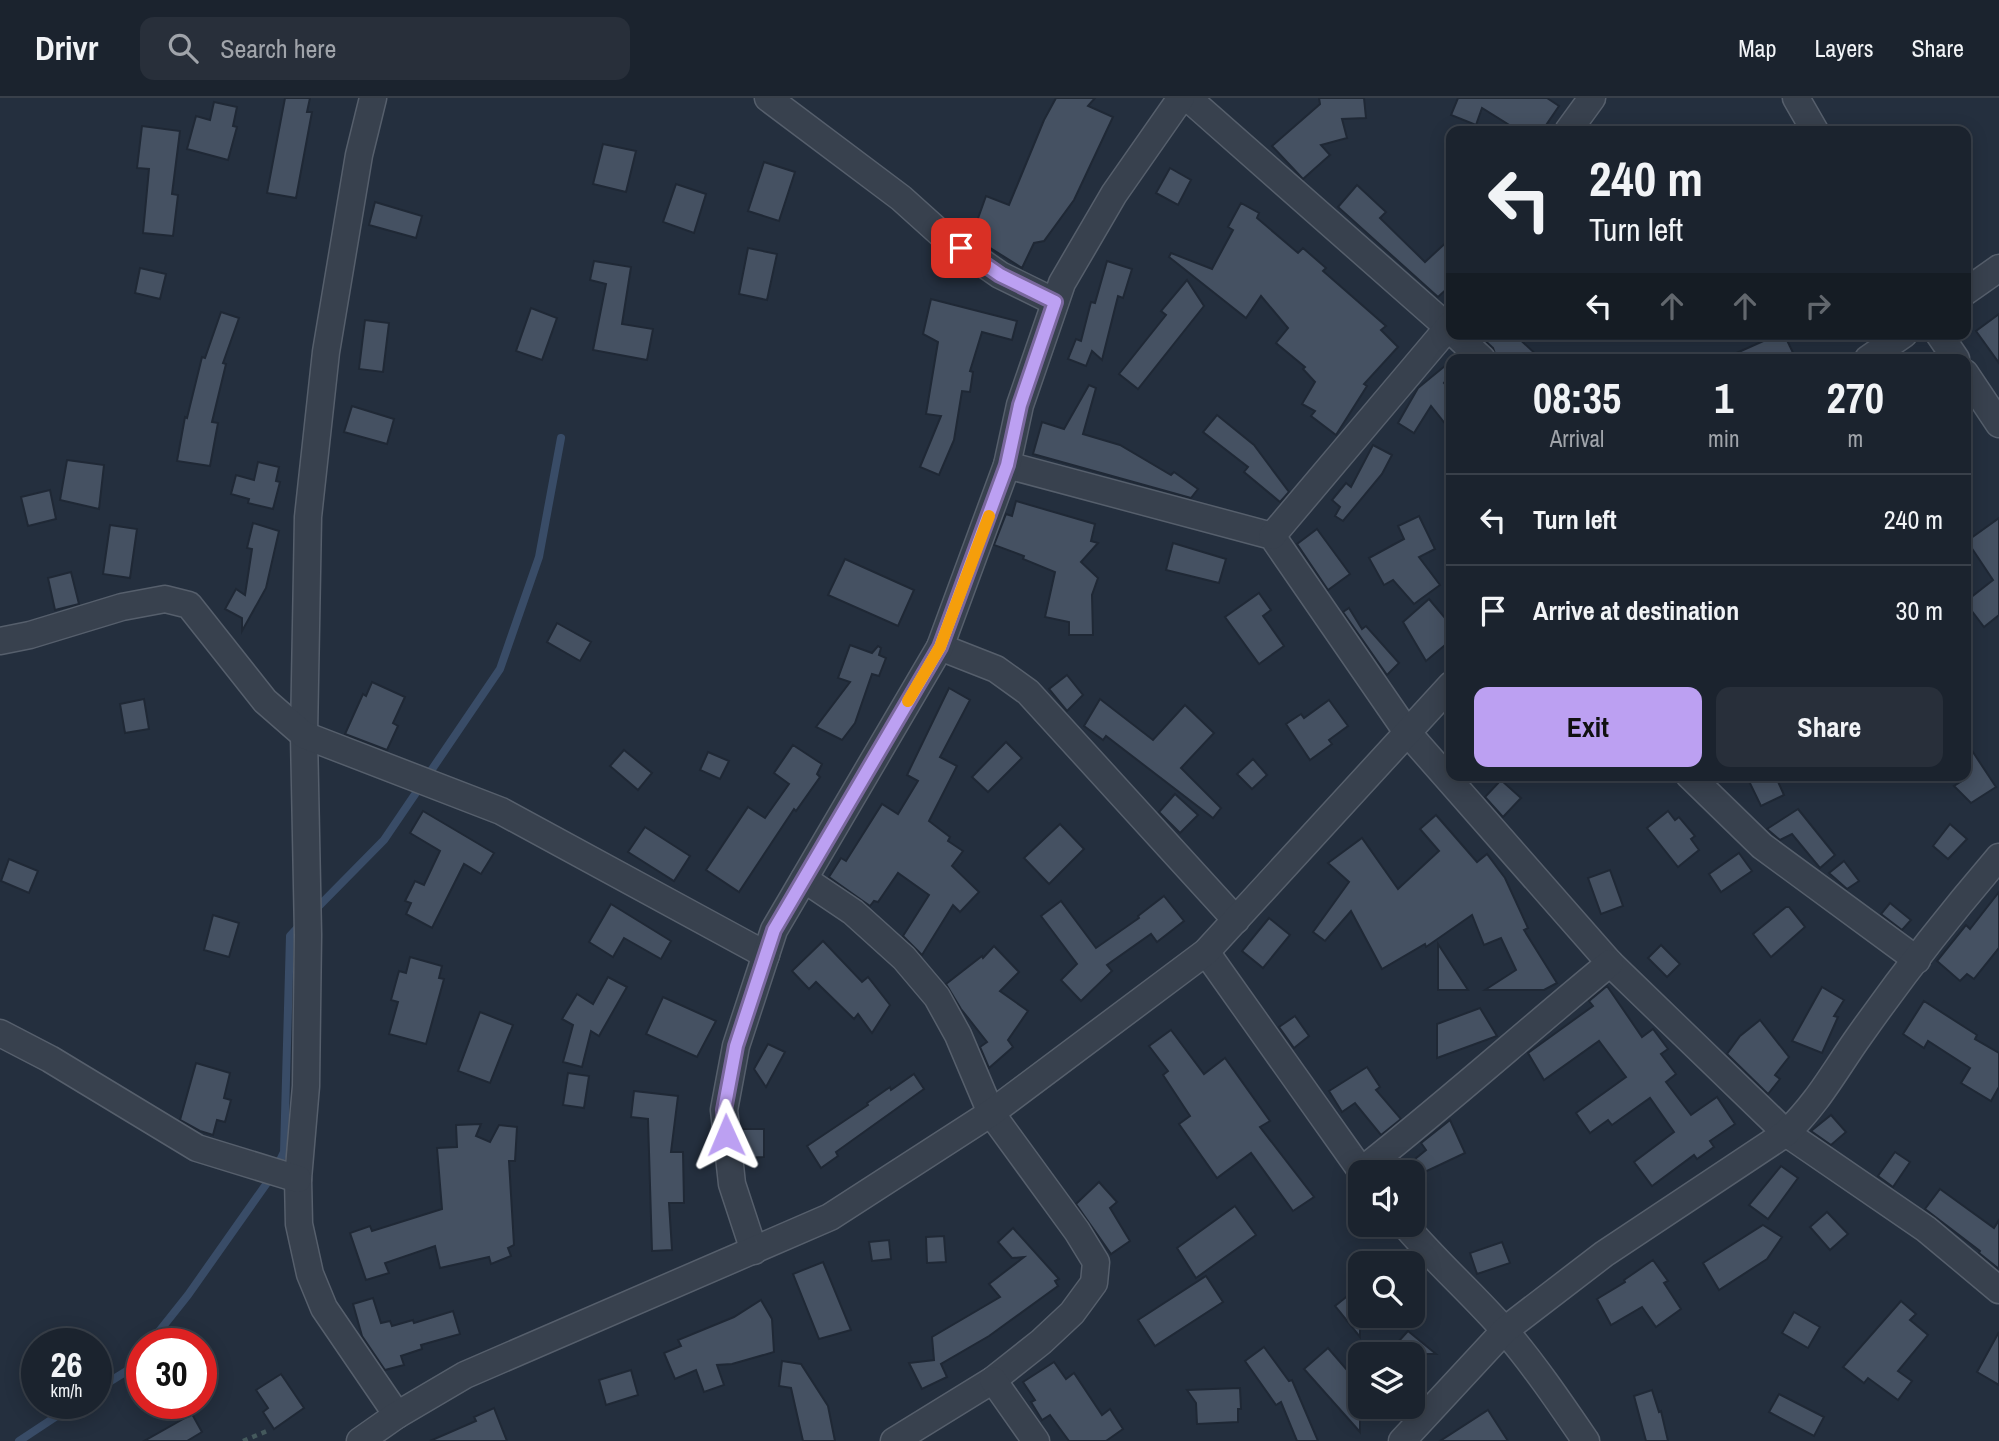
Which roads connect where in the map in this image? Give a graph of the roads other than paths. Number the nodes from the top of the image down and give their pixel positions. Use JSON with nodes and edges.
{"nodes":[{"id":1,"x":373,"y":98,"type":"edge"},
{"id":2,"x":768,"y":98,"type":"edge"},
{"id":3,"x":1181,"y":98,"type":"edge"},
{"id":4,"x":1188,"y":98,"type":"edge"},
{"id":5,"x":1592,"y":98,"type":"edge"},
{"id":6,"x":1796,"y":98,"type":"edge"},
{"id":7,"x":1572,"y":126,"type":"edge"},
{"id":8,"x":1812,"y":126,"type":"edge"},
{"id":9,"x":1999,"y":268,"type":"edge"},
{"id":10,"x":1971,"y":288,"type":"edge"},
{"id":11,"x":1055,"y":302,"type":"junction"},
{"id":12,"x":1446,"y":325,"type":"edge"},
{"id":13,"x":1446,"y":335,"type":"edge"},
{"id":14,"x":1462,"y":340,"type":"edge"},
{"id":15,"x":1895,"y":340,"type":"edge"},
{"id":16,"x":1477,"y":354,"type":"edge"},
{"id":17,"x":1875,"y":354,"type":"edge"},
{"id":18,"x":1971,"y":382,"type":"edge"},
{"id":19,"x":1999,"y":424,"type":"edge"},
{"id":20,"x":1007,"y":465,"type":"junction"},
{"id":21,"x":1272,"y":536,"type":"junction"},
{"id":22,"x":0,"y":641,"type":"edge"},
{"id":23,"x":940,"y":647,"type":"junction"},
{"id":24,"x":1446,"y":690,"type":"edge"},
{"id":25,"x":1407,"y":732,"type":"junction"},
{"id":26,"x":304,"y":735,"type":"junction"},
{"id":27,"x":1446,"y":776,"type":"edge"},
{"id":28,"x":1450,"y":781,"type":"edge"},
{"id":29,"x":1695,"y":781,"type":"edge"},
{"id":30,"x":1999,"y":857,"type":"edge"},
{"id":31,"x":804,"y":879,"type":"junction"},
{"id":32,"x":1236,"y":920,"type":"junction"},
{"id":33,"x":1206,"y":952,"type":"junction"},
{"id":34,"x":766,"y":955,"type":"junction"},
{"id":35,"x":1917,"y":960,"type":"junction"},
{"id":36,"x":1610,"y":963,"type":"junction"},
{"id":37,"x":0,"y":1033,"type":"edge"},
{"id":38,"x":991,"y":1113,"type":"junction"},
{"id":39,"x":1786,"y":1133,"type":"junction"},
{"id":40,"x":1353,"y":1160,"type":"edge"},
{"id":41,"x":1377,"y":1160,"type":"edge"},
{"id":42,"x":299,"y":1179,"type":"junction"},
{"id":43,"x":1415,"y":1237,"type":"edge"},
{"id":44,"x":754,"y":1251,"type":"junction"},
{"id":45,"x":1999,"y":1290,"type":"edge"},
{"id":46,"x":1505,"y":1330,"type":"junction"},
{"id":47,"x":993,"y":1380,"type":"junction"},
{"id":48,"x":397,"y":1415,"type":"junction"},
{"id":49,"x":360,"y":1441,"type":"edge"},
{"id":50,"x":894,"y":1441,"type":"edge"},
{"id":51,"x":1036,"y":1441,"type":"edge"},
{"id":52,"x":1402,"y":1441,"type":"edge"},
{"id":53,"x":1586,"y":1441,"type":"edge"}],
"edges":[{"from":1,"to":26,"type":"street"},
{"from":2,"to":11,"type":"street"},
{"from":3,"to":11,"type":"street"},
{"from":4,"to":12,"type":"street"},
{"from":5,"to":7,"type":"street"},
{"from":6,"to":8,"type":"street"},
{"from":9,"to":10,"type":"street"},
{"from":11,"to":20,"type":"street"},
{"from":13,"to":21,"type":"street"},
{"from":14,"to":16,"type":"street"},
{"from":15,"to":17,"type":"street"},
{"from":18,"to":19,"type":"street"},
{"from":20,"to":21,"type":"street"},
{"from":20,"to":23,"type":"street"},
{"from":21,"to":25,"type":"street"},
{"from":22,"to":26,"type":"street"},
{"from":23,"to":31,"type":"street"},
{"from":23,"to":32,"type":"street"},
{"from":24,"to":25,"type":"street"},
{"from":25,"to":27,"type":"street"},
{"from":25,"to":32,"type":"street"},
{"from":26,"to":34,"type":"street"},
{"from":26,"to":42,"type":"street"},
{"from":28,"to":36,"type":"street"},
{"from":29,"to":35,"type":"street"},
{"from":30,"to":35,"type":"street"},
{"from":31,"to":34,"type":"street"},
{"from":31,"to":38,"type":"street"},
{"from":32,"to":33,"type":"street"},
{"from":33,"to":38,"type":"street"},
{"from":33,"to":40,"type":"street"},
{"from":34,"to":44,"type":"street"},
{"from":35,"to":39,"type":"street"},
{"from":36,"to":39,"type":"street"},
{"from":36,"to":41,"type":"street"},
{"from":37,"to":42,"type":"street"},
{"from":38,"to":44,"type":"street"},
{"from":38,"to":47,"type":"street"},
{"from":39,"to":45,"type":"street"},
{"from":39,"to":46,"type":"street"},
{"from":42,"to":48,"type":"street"},
{"from":43,"to":46,"type":"street"},
{"from":44,"to":48,"type":"street"},
{"from":46,"to":52,"type":"street"},
{"from":46,"to":53,"type":"street"},
{"from":47,"to":50,"type":"street"},
{"from":47,"to":51,"type":"street"},
{"from":48,"to":49,"type":"street"}]}
